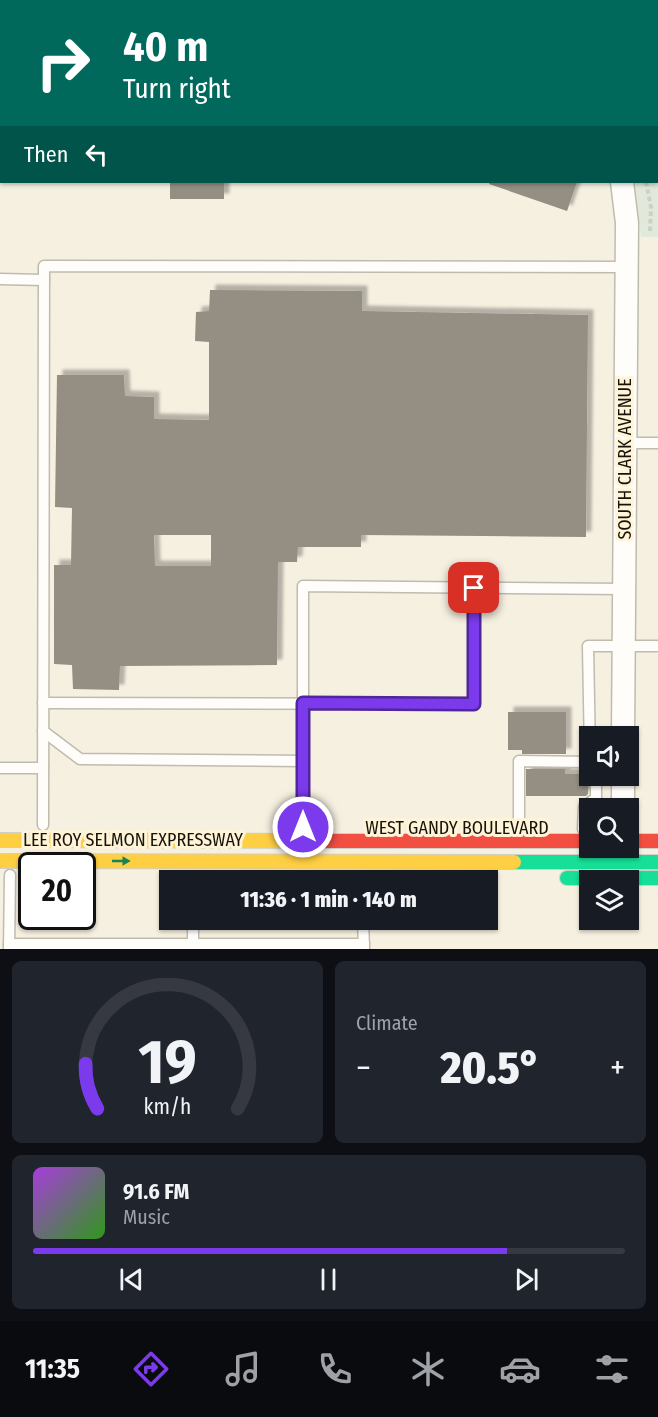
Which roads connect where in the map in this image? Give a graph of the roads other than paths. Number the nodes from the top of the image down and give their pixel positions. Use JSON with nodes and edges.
{"nodes":[{"id":1,"x":622,"y":183,"type":"edge"},
{"id":2,"x":627,"y":267,"type":"junction"},
{"id":3,"x":0,"y":279,"type":"edge"},
{"id":4,"x":44,"y":280,"type":"junction"},
{"id":5,"x":626,"y":442,"type":"junction"},
{"id":6,"x":658,"y":442,"type":"edge"},
{"id":7,"x":474,"y":588,"type":"junction"},
{"id":8,"x":624,"y":589,"type":"junction"},
{"id":9,"x":624,"y":646,"type":"junction"},
{"id":10,"x":658,"y":646,"type":"edge"},
{"id":11,"x":43,"y":703,"type":"junction"},
{"id":12,"x":303,"y":703,"type":"junction"},
{"id":13,"x":589,"y":726,"type":"edge"},
{"id":14,"x":623,"y":726,"type":"edge"},
{"id":15,"x":43,"y":731,"type":"junction"},
{"id":16,"x":303,"y":761,"type":"junction"},
{"id":17,"x":579,"y":762,"type":"edge"},
{"id":18,"x":0,"y":768,"type":"edge"},
{"id":19,"x":43,"y":768,"type":"junction"},
{"id":20,"x":43,"y":825,"type":"dead end"},
{"id":21,"x":136,"y":826,"type":"dead end"},
{"id":22,"x":252,"y":827,"type":"junction"},
{"id":23,"x":303,"y":827,"type":"junction"},
{"id":24,"x":519,"y":829,"type":"junction"},
{"id":25,"x":639,"y":829,"type":"edge"},
{"id":26,"x":658,"y":829,"type":"edge"},
{"id":27,"x":579,"y":833,"type":"edge"},
{"id":28,"x":579,"y":833,"type":"edge"},
{"id":29,"x":0,"y":838,"type":"edge"},
{"id":30,"x":639,"y":841,"type":"edge"},
{"id":31,"x":658,"y":841,"type":"edge"},
{"id":32,"x":591,"y":858,"type":"edge"},
{"id":33,"x":0,"y":861,"type":"edge"},
{"id":34,"x":658,"y":862,"type":"edge"},
{"id":35,"x":345,"y":870,"type":"edge"},
{"id":36,"x":625,"y":870,"type":"edge"},
{"id":37,"x":5,"y":875,"type":"edge"},
{"id":38,"x":550,"y":878,"type":"dead end"},
{"id":39,"x":579,"y":878,"type":"edge"},
{"id":40,"x":639,"y":879,"type":"edge"},
{"id":41,"x":658,"y":879,"type":"edge"},
{"id":42,"x":4,"y":920,"type":"edge"},
{"id":43,"x":193,"y":930,"type":"edge"},
{"id":44,"x":363,"y":930,"type":"edge"},
{"id":45,"x":193,"y":944,"type":"junction"},
{"id":46,"x":9,"y":946,"type":"edge"},
{"id":47,"x":364,"y":946,"type":"edge"}],
"edges":[{"from":1,"to":2,"type":"street","name":"SOUTH CLARK AVENUE"},
{"from":2,"to":4,"type":"lane"},
{"from":2,"to":5,"type":"street","name":"SOUTH CLARK AVENUE"},
{"from":3,"to":4,"type":"lane"},
{"from":4,"to":11,"type":"lane"},
{"from":5,"to":6,"type":"lane"},
{"from":5,"to":8,"type":"street","name":"SOUTH CLARK AVENUE"},
{"from":7,"to":8,"type":"lane"},
{"from":7,"to":12,"type":"lane"},
{"from":7,"to":12,"type":"lane"},
{"from":8,"to":9,"type":"street","name":"SOUTH CLARK AVENUE"},
{"from":9,"to":10,"type":"lane"},
{"from":9,"to":13,"type":"lane"},
{"from":9,"to":14,"type":"street","name":"SOUTH CLARK AVENUE"},
{"from":11,"to":12,"type":"lane"},
{"from":11,"to":15,"type":"lane"},
{"from":12,"to":16,"type":"lane"},
{"from":15,"to":16,"type":"lane"},
{"from":15,"to":19,"type":"lane"},
{"from":16,"to":23,"type":"lane"},
{"from":17,"to":24,"type":"lane"},
{"from":18,"to":19,"type":"lane"},
{"from":19,"to":20,"type":"lane"},
{"from":21,"to":22,"type":"main road","name":"WEST GANDY BOULEVARD"},
{"from":22,"to":23,"type":"main road","name":"WEST GANDY BOULEVARD"},
{"from":22,"to":29,"type":"main road"},
{"from":23,"to":24,"type":"main road","name":"WEST GANDY BOULEVARD"},
{"from":24,"to":27,"type":"main road","name":"WEST GANDY BOULEVARD"},
{"from":25,"to":26,"type":"main road"},
{"from":28,"to":29,"type":"main road","name":"LEE ROY SELMON EXPRESSWAY"},
{"from":30,"to":31,"type":"main road"},
{"from":31,"to":36,"type":"main road"},
{"from":32,"to":35,"type":"main road"},
{"from":33,"to":34,"type":"main road","name":"LEE ROY SELMON EXPRESSWAY","one_way":true,"bridge":true},
{"from":37,"to":42,"type":"lane"},
{"from":38,"to":39,"type":"main road"},
{"from":40,"to":41,"type":"main road"},
{"from":42,"to":46,"type":"lane"},
{"from":43,"to":45,"type":"lane"},
{"from":44,"to":47,"type":"lane"},
{"from":45,"to":46,"type":"lane"},
{"from":45,"to":47,"type":"lane"}]}
